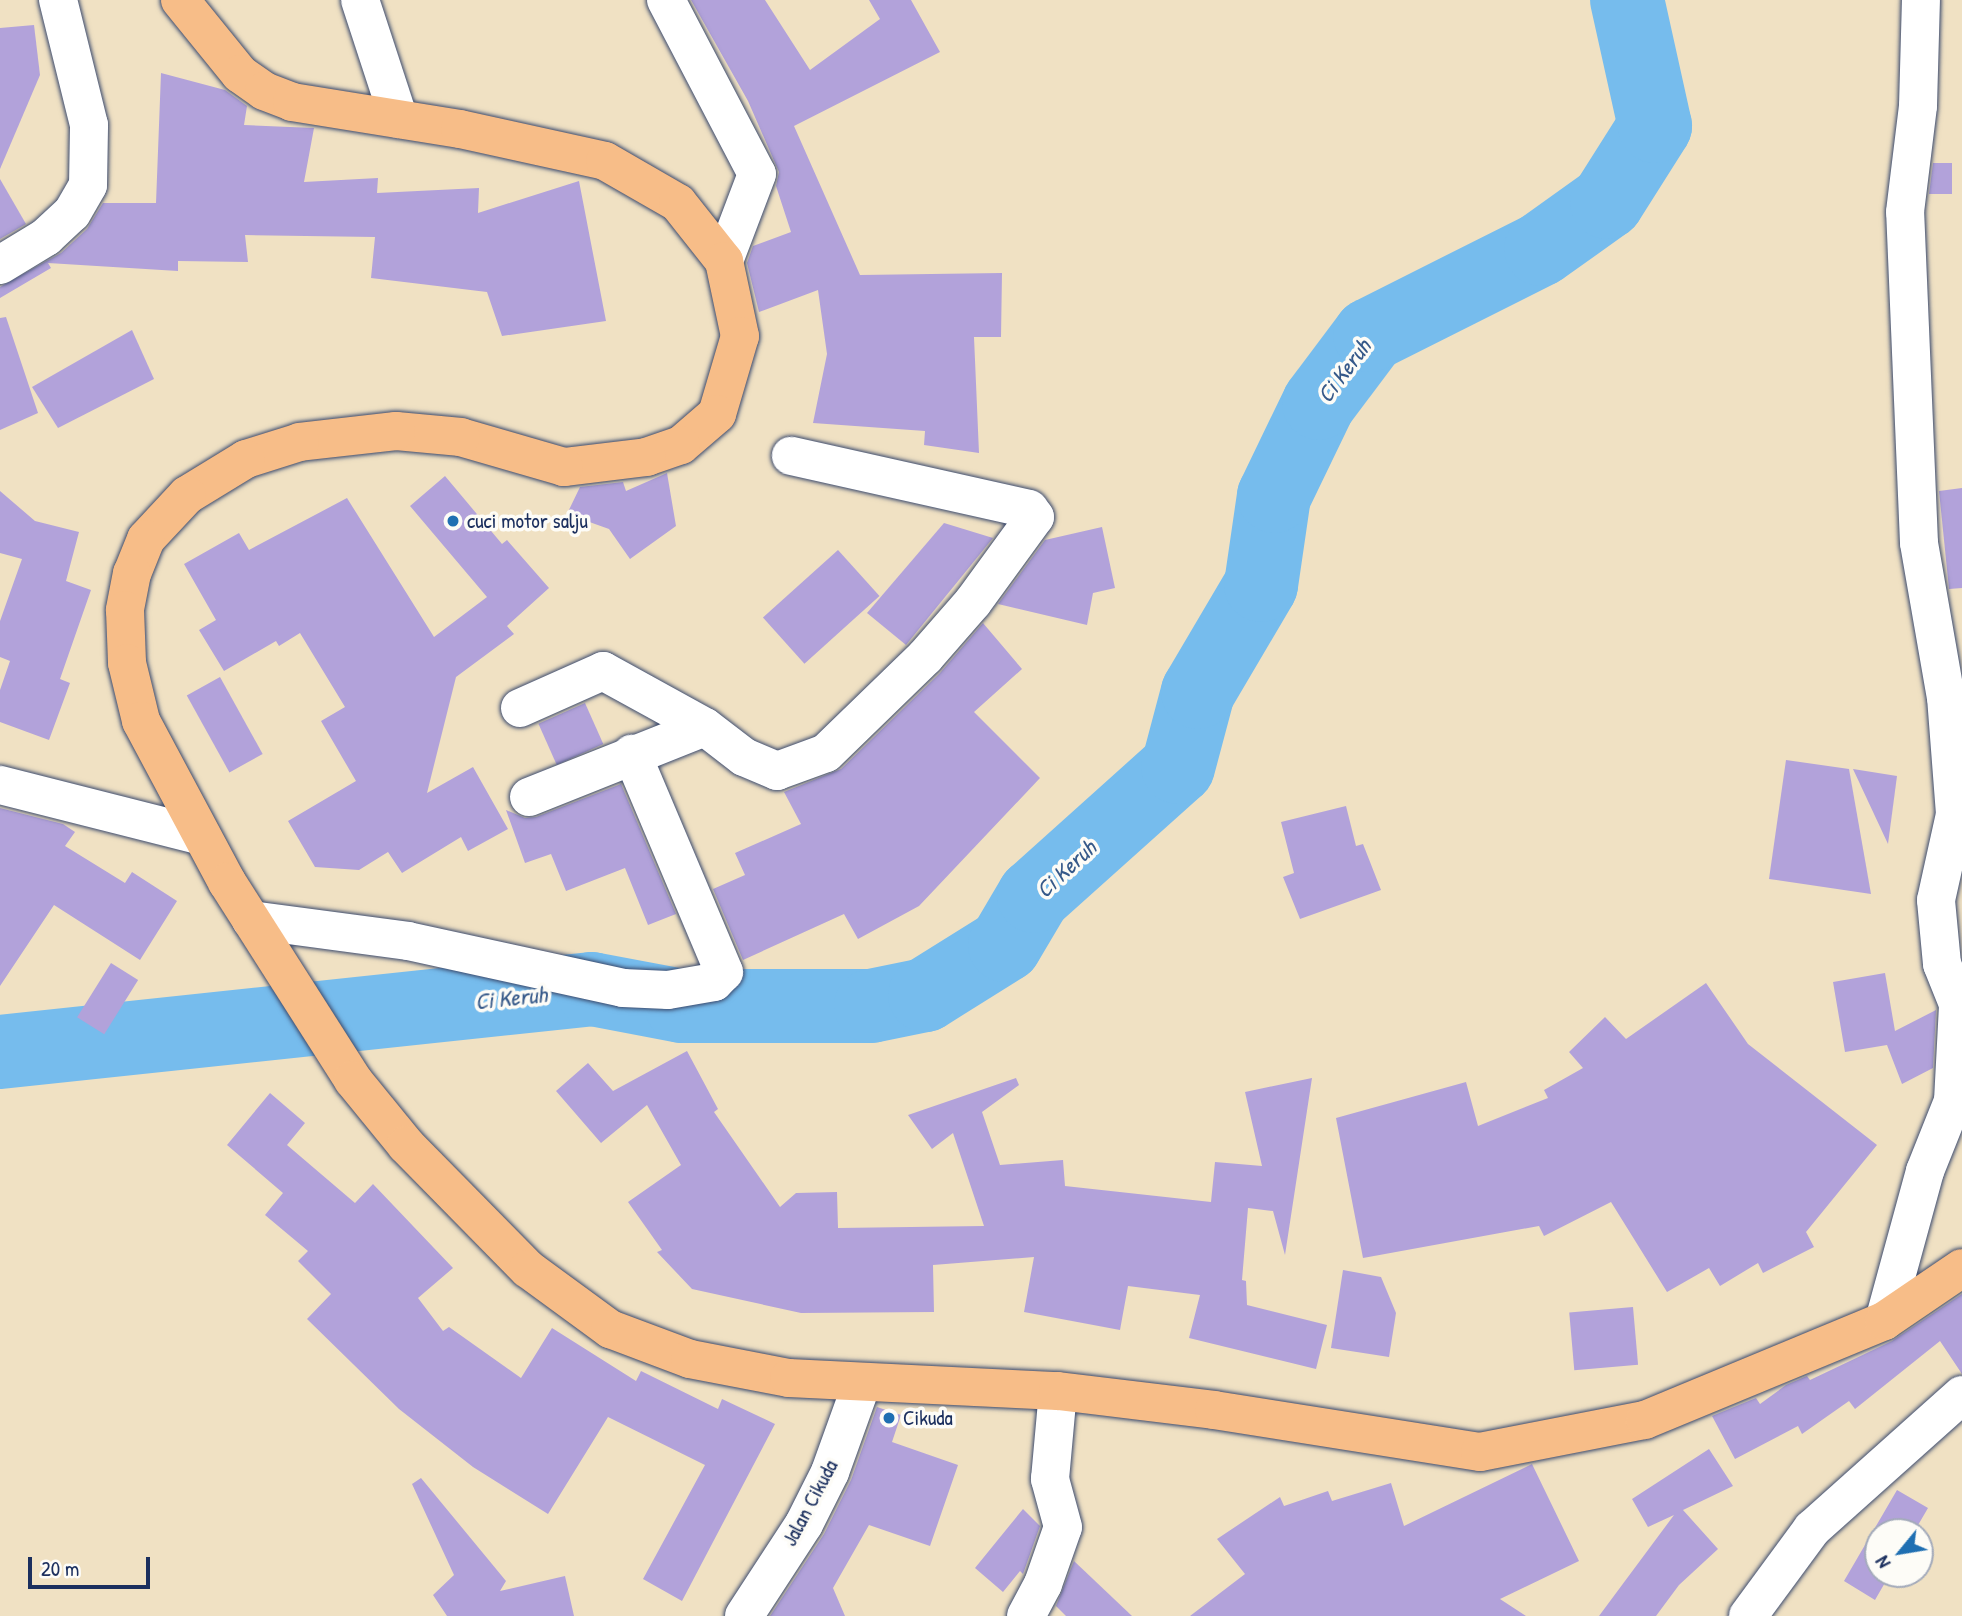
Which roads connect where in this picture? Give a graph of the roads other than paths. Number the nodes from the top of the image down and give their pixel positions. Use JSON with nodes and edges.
{"nodes":[{"id":1,"x":58,"y":0,"type":"edge"},
{"id":2,"x":180,"y":0,"type":"edge"},
{"id":3,"x":360,"y":0,"type":"edge"},
{"id":4,"x":666,"y":0,"type":"edge"},
{"id":5,"x":1921,"y":0,"type":"edge"},
{"id":6,"x":399,"y":120,"type":"junction"},
{"id":7,"x":724,"y":261,"type":"junction"},
{"id":8,"x":0,"y":265,"type":"edge"},
{"id":9,"x":791,"y":456,"type":"dead end"},
{"id":10,"x":520,"y":708,"type":"dead end"},
{"id":11,"x":705,"y":727,"type":"junction"},
{"id":12,"x":632,"y":754,"type":"junction"},
{"id":13,"x":0,"y":785,"type":"edge"},
{"id":14,"x":529,"y":797,"type":"dead end"},
{"id":15,"x":201,"y":836,"type":"junction"},
{"id":16,"x":256,"y":928,"type":"junction"},
{"id":17,"x":1962,"y":1268,"type":"edge"},
{"id":18,"x":1884,"y":1321,"type":"junction"},
{"id":19,"x":862,"y":1383,"type":"junction"},
{"id":20,"x":1058,"y":1391,"type":"junction"},
{"id":21,"x":1962,"y":1395,"type":"edge"},
{"id":22,"x":744,"y":1616,"type":"edge"},
{"id":23,"x":1026,"y":1616,"type":"edge"},
{"id":24,"x":1748,"y":1616,"type":"edge"}],
"edges":[{"from":1,"to":8,"type":"street"},
{"from":2,"to":6,"type":"highway"},
{"from":3,"to":6,"type":"street"},
{"from":4,"to":7,"type":"street"},
{"from":5,"to":18,"type":"street"},
{"from":6,"to":7,"type":"highway"},
{"from":7,"to":15,"type":"highway"},
{"from":9,"to":11,"type":"street"},
{"from":10,"to":11,"type":"street"},
{"from":11,"to":12,"type":"street"},
{"from":12,"to":14,"type":"street"},
{"from":12,"to":16,"type":"street"},
{"from":13,"to":15,"type":"street"},
{"from":15,"to":16,"type":"highway"},
{"from":16,"to":19,"type":"highway"},
{"from":17,"to":18,"type":"highway"},
{"from":18,"to":20,"type":"highway"},
{"from":19,"to":20,"type":"highway"},
{"from":19,"to":22,"type":"street","name":"Jalan Cikuda"},
{"from":20,"to":23,"type":"street"},
{"from":21,"to":24,"type":"street"}]}
